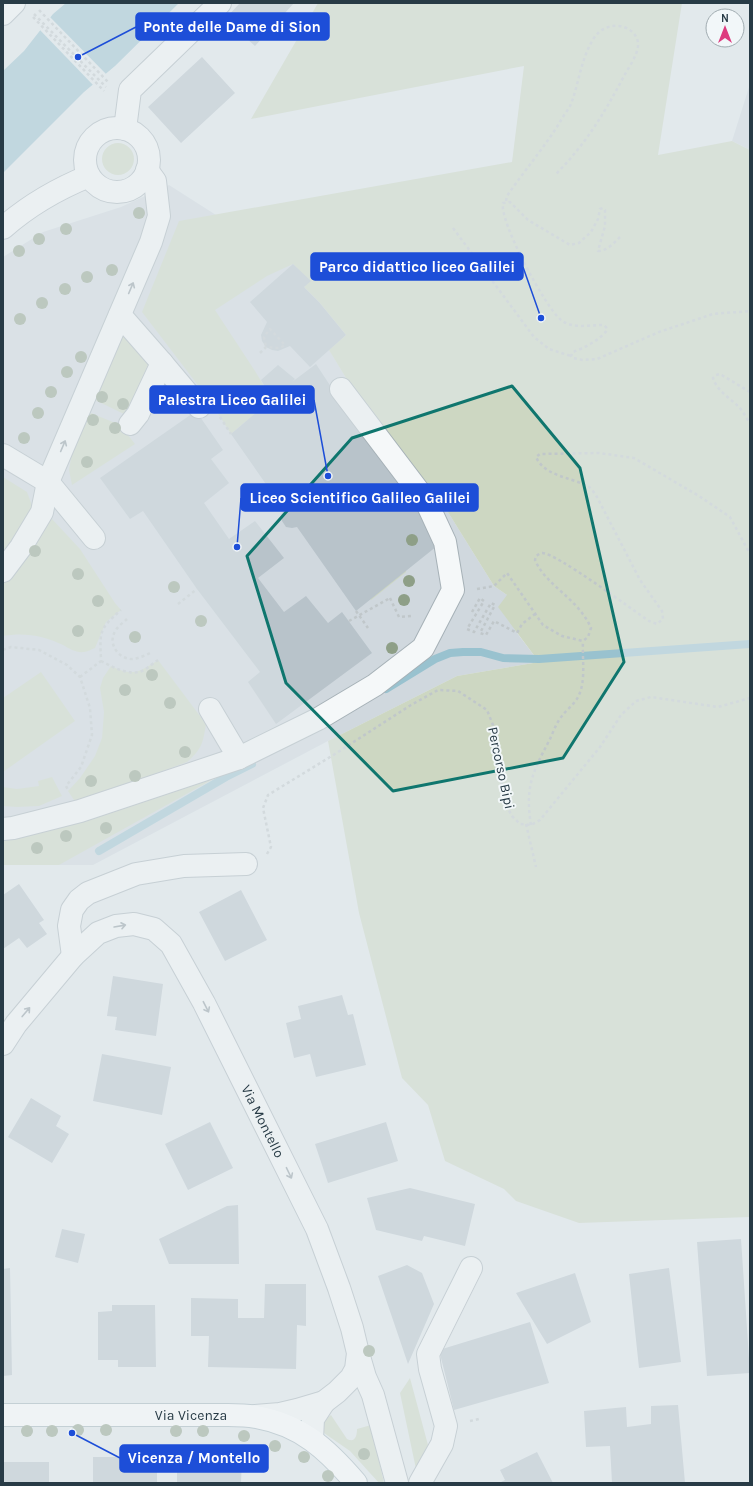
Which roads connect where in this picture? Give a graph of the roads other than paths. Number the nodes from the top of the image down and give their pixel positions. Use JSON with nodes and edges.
{"nodes":[{"id":1,"x":14,"y":3,"type":"edge"},
{"id":2,"x":220,"y":3,"type":"edge"},
{"id":3,"x":3,"y":14,"type":"edge"},
{"id":4,"x":126,"y":129,"type":"junction"},
{"id":5,"x":147,"y":170,"type":"junction"},
{"id":6,"x":89,"y":176,"type":"junction"},
{"id":7,"x":3,"y":228,"type":"edge"},
{"id":8,"x":120,"y":314,"type":"junction"},
{"id":9,"x":162,"y":363,"type":"junction"},
{"id":10,"x":341,"y":389,"type":"dead end"},
{"id":11,"x":209,"y":410,"type":"road end"},
{"id":12,"x":130,"y":424,"type":"dead end"},
{"id":13,"x":3,"y":455,"type":"edge"},
{"id":14,"x":3,"y":470,"type":"edge"},
{"id":15,"x":47,"y":489,"type":"junction"},
{"id":16,"x":90,"y":542,"type":"dead end"},
{"id":17,"x":3,"y":571,"type":"edge"},
{"id":18,"x":210,"y":709,"type":"dead end"},
{"id":19,"x":238,"y":758,"type":"junction"},
{"id":20,"x":3,"y":829,"type":"edge"},
{"id":21,"x":246,"y":864,"type":"road end"},
{"id":22,"x":73,"y":956,"type":"junction"},
{"id":23,"x":3,"y":1044,"type":"edge"},
{"id":24,"x":471,"y":1268,"type":"dead end"},
{"id":25,"x":358,"y":1353,"type":"junction"},
{"id":26,"x":345,"y":1384,"type":"junction"},
{"id":27,"x":371,"y":1390,"type":"junction"},
{"id":28,"x":324,"y":1402,"type":"junction"},
{"id":29,"x":3,"y":1415,"type":"edge"},
{"id":30,"x":255,"y":1416,"type":"junction"},
{"id":31,"x":312,"y":1439,"type":"junction"},
{"id":32,"x":356,"y":1483,"type":"edge"},
{"id":33,"x":397,"y":1483,"type":"edge"},
{"id":34,"x":420,"y":1483,"type":"edge"}],
"edges":[{"from":1,"to":3,"type":"street"},
{"from":2,"to":4,"type":"street"},
{"from":4,"to":5,"type":"street"},
{"from":4,"to":6,"type":"street"},
{"from":5,"to":6,"type":"street"},
{"from":8,"to":5,"type":"street","one_way":true},
{"from":6,"to":7,"type":"street"},
{"from":8,"to":9,"type":"street"},
{"from":15,"to":8,"type":"street","one_way":true},
{"from":9,"to":11,"type":"street"},
{"from":9,"to":12,"type":"street"},
{"from":10,"to":19,"type":"street"},
{"from":13,"to":15,"type":"street"},
{"from":14,"to":15,"type":"street"},
{"from":15,"to":16,"type":"street"},
{"from":15,"to":17,"type":"street"},
{"from":18,"to":19,"type":"street"},
{"from":19,"to":20,"type":"street"},
{"from":21,"to":22,"type":"street"},
{"from":23,"to":22,"type":"street","name":"Via Montello","one_way":true},
{"from":22,"to":25,"type":"street","name":"Via Montello","one_way":true},
{"from":24,"to":34,"type":"street"},
{"from":25,"to":26,"type":"street","name":"Via Montello"},
{"from":25,"to":27,"type":"street"},
{"from":26,"to":27,"type":"street"},
{"from":26,"to":28,"type":"street","name":"Via Montello"},
{"from":27,"to":33,"type":"street"},
{"from":28,"to":30,"type":"street","name":"Via Montello"},
{"from":28,"to":31,"type":"street","name":"Via Montello"},
{"from":29,"to":30,"type":"main road","name":"Via Vicenza"},
{"from":30,"to":31,"type":"main road","name":"Via Vicenza"},
{"from":31,"to":32,"type":"main road","name":"Via Vicenza"}]}
